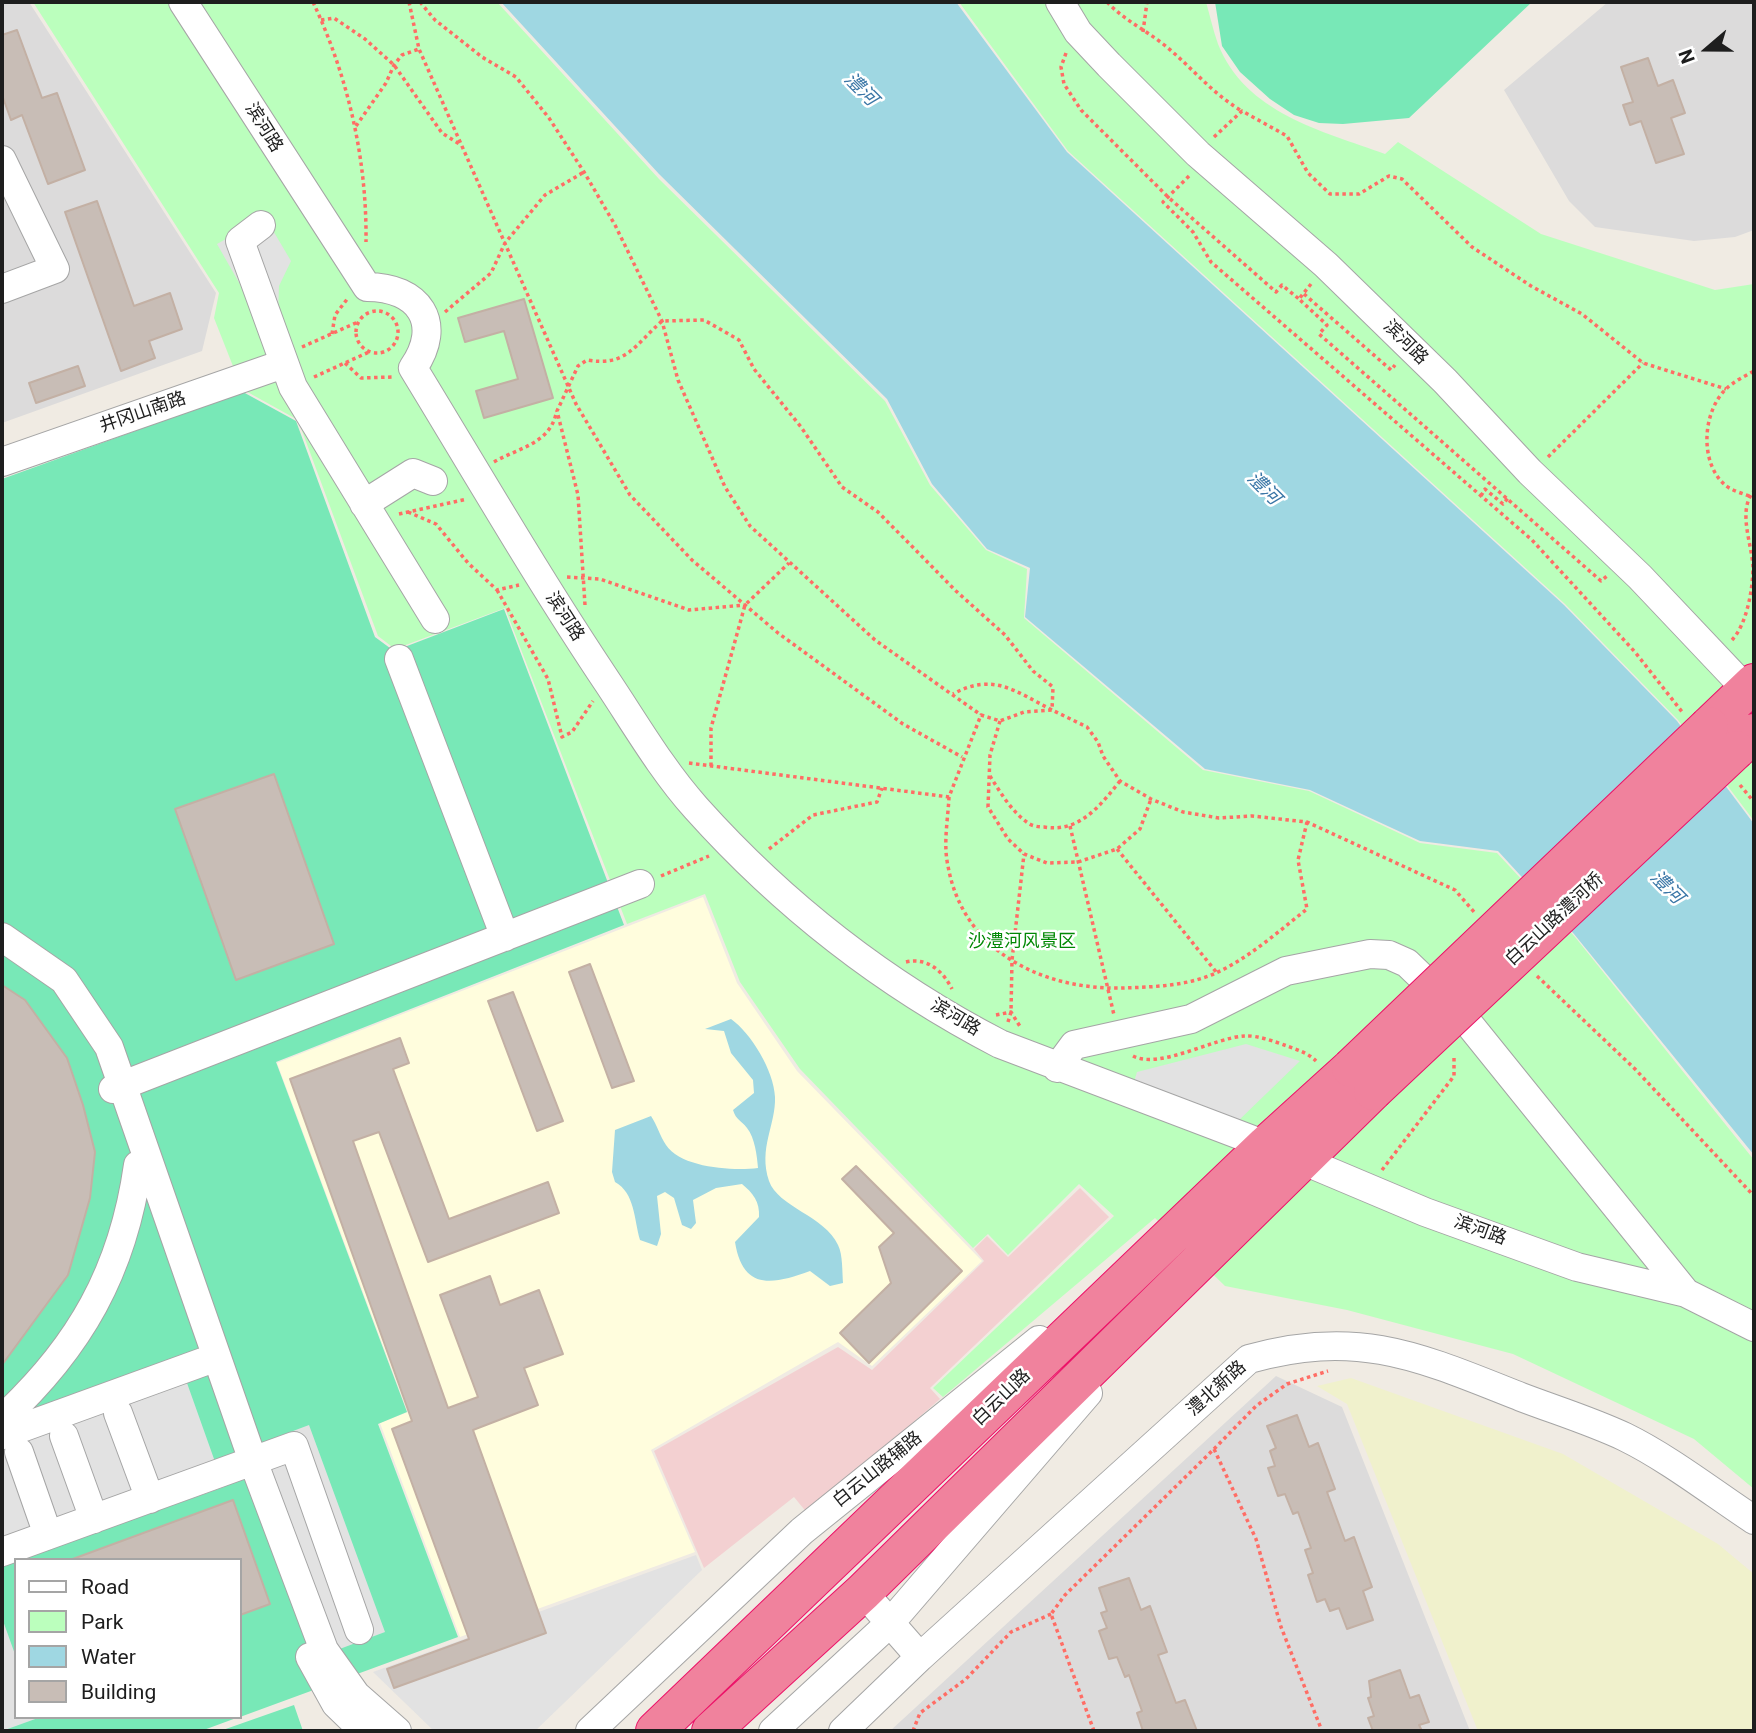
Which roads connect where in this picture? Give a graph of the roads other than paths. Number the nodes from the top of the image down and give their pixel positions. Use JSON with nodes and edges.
{"nodes":[{"id":1,"x":183,"y":2,"type":"edge"},
{"id":2,"x":1059,"y":2,"type":"edge"},
{"id":3,"x":2,"y":160,"type":"edge"},
{"id":4,"x":261,"y":226,"type":"dead end"},
{"id":5,"x":2,"y":289,"type":"edge"},
{"id":6,"x":286,"y":369,"type":"junction"},
{"id":7,"x":2,"y":462,"type":"edge"},
{"id":8,"x":433,"y":481,"type":"dead end"},
{"id":9,"x":368,"y":511,"type":"junction"},
{"id":10,"x":435,"y":619,"type":"dead end"},
{"id":11,"x":399,"y":659,"type":"dead end"},
{"id":12,"x":1751,"y":687,"type":"edge"},
{"id":13,"x":1725,"y":741,"type":"edge"},
{"id":14,"x":640,"y":884,"type":"road end"},
{"id":15,"x":2,"y":937,"type":"edge"},
{"id":16,"x":505,"y":937,"type":"junction"},
{"id":17,"x":2,"y":948,"type":"edge"},
{"id":18,"x":1057,"y":1068,"type":"junction"},
{"id":19,"x":1362,"y":1079,"type":"junction"},
{"id":20,"x":118,"y":1088,"type":"junction"},
{"id":21,"x":1266,"y":1145,"type":"junction"},
{"id":22,"x":1301,"y":1159,"type":"junction"},
{"id":23,"x":138,"y":1165,"type":"junction"},
{"id":24,"x":1180,"y":1226,"type":"junction"},
{"id":25,"x":1214,"y":1244,"type":"junction"},
{"id":26,"x":1686,"y":1293,"type":"junction"},
{"id":27,"x":1754,"y":1327,"type":"edge"},
{"id":28,"x":203,"y":1362,"type":"junction"},
{"id":29,"x":118,"y":1413,"type":"dead end"},
{"id":30,"x":2,"y":1419,"type":"edge"},
{"id":31,"x":64,"y":1436,"type":"dead end"},
{"id":32,"x":10,"y":1443,"type":"edge"},
{"id":33,"x":246,"y":1463,"type":"junction"},
{"id":34,"x":150,"y":1499,"type":"junction"},
{"id":35,"x":94,"y":1519,"type":"junction"},
{"id":36,"x":1754,"y":1520,"type":"edge"},
{"id":37,"x":48,"y":1535,"type":"junction"},
{"id":38,"x":2,"y":1552,"type":"edge"},
{"id":39,"x":863,"y":1592,"type":"junction"},
{"id":40,"x":890,"y":1623,"type":"junction"},
{"id":41,"x":359,"y":1630,"type":"dead end"},
{"id":42,"x":920,"y":1657,"type":"junction"},
{"id":43,"x":364,"y":1731,"type":"edge"},
{"id":44,"x":397,"y":1731,"type":"edge"},
{"id":45,"x":590,"y":1731,"type":"edge"},
{"id":46,"x":655,"y":1731,"type":"edge"},
{"id":47,"x":711,"y":1731,"type":"edge"},
{"id":48,"x":773,"y":1731,"type":"edge"},
{"id":49,"x":843,"y":1731,"type":"edge"}],
"edges":[{"from":1,"to":18,"type":"street","name":"滨河路"},
{"from":2,"to":12,"type":"street","name":"滨河路"},
{"from":3,"to":5,"type":"street"},
{"from":4,"to":6,"type":"street"},
{"from":6,"to":7,"type":"street","name":"井冈山南路"},
{"from":6,"to":9,"type":"street"},
{"from":8,"to":9,"type":"street"},
{"from":9,"to":10,"type":"street"},
{"from":11,"to":16,"type":"street"},
{"from":12,"to":13,"type":"highway"},
{"from":13,"to":19,"type":"highway","name":"白云山路澧河桥","bridge":true},
{"from":14,"to":16,"type":"street"},
{"from":15,"to":20,"type":"street"},
{"from":16,"to":20,"type":"street"},
{"from":17,"to":20,"type":"street"},
{"from":18,"to":21,"type":"street","name":"滨河路"},
{"from":18,"to":26,"type":"street"},
{"from":19,"to":21,"type":"highway","name":"白云山路"},
{"from":19,"to":22,"type":"highway"},
{"from":20,"to":23,"type":"street"},
{"from":20,"to":33,"type":"street"},
{"from":21,"to":22,"type":"street","name":"滨河路"},
{"from":21,"to":24,"type":"highway","name":"白云山路"},
{"from":22,"to":25,"type":"highway"},
{"from":22,"to":26,"type":"street","name":"滨河路"},
{"from":23,"to":28,"type":"street"},
{"from":23,"to":30,"type":"street"},
{"from":24,"to":45,"type":"street","name":"白云山路辅路"},
{"from":24,"to":46,"type":"highway","name":"白云山路"},
{"from":25,"to":39,"type":"highway"},
{"from":25,"to":40,"type":"street"},
{"from":26,"to":27,"type":"street","name":"滨河路"},
{"from":28,"to":32,"type":"street"},
{"from":28,"to":33,"type":"street"},
{"from":29,"to":34,"type":"street"},
{"from":31,"to":35,"type":"street"},
{"from":32,"to":37,"type":"street"},
{"from":33,"to":34,"type":"street"},
{"from":33,"to":41,"type":"street"},
{"from":33,"to":43,"type":"street"},
{"from":33,"to":44,"type":"street"},
{"from":34,"to":35,"type":"street"},
{"from":35,"to":37,"type":"street"},
{"from":36,"to":42,"type":"street","name":"澧北新路"},
{"from":37,"to":38,"type":"street"},
{"from":39,"to":40,"type":"street"},
{"from":39,"to":47,"type":"highway"},
{"from":40,"to":42,"type":"street"},
{"from":40,"to":48,"type":"street"},
{"from":42,"to":49,"type":"street","name":"澧北新路"}]}
